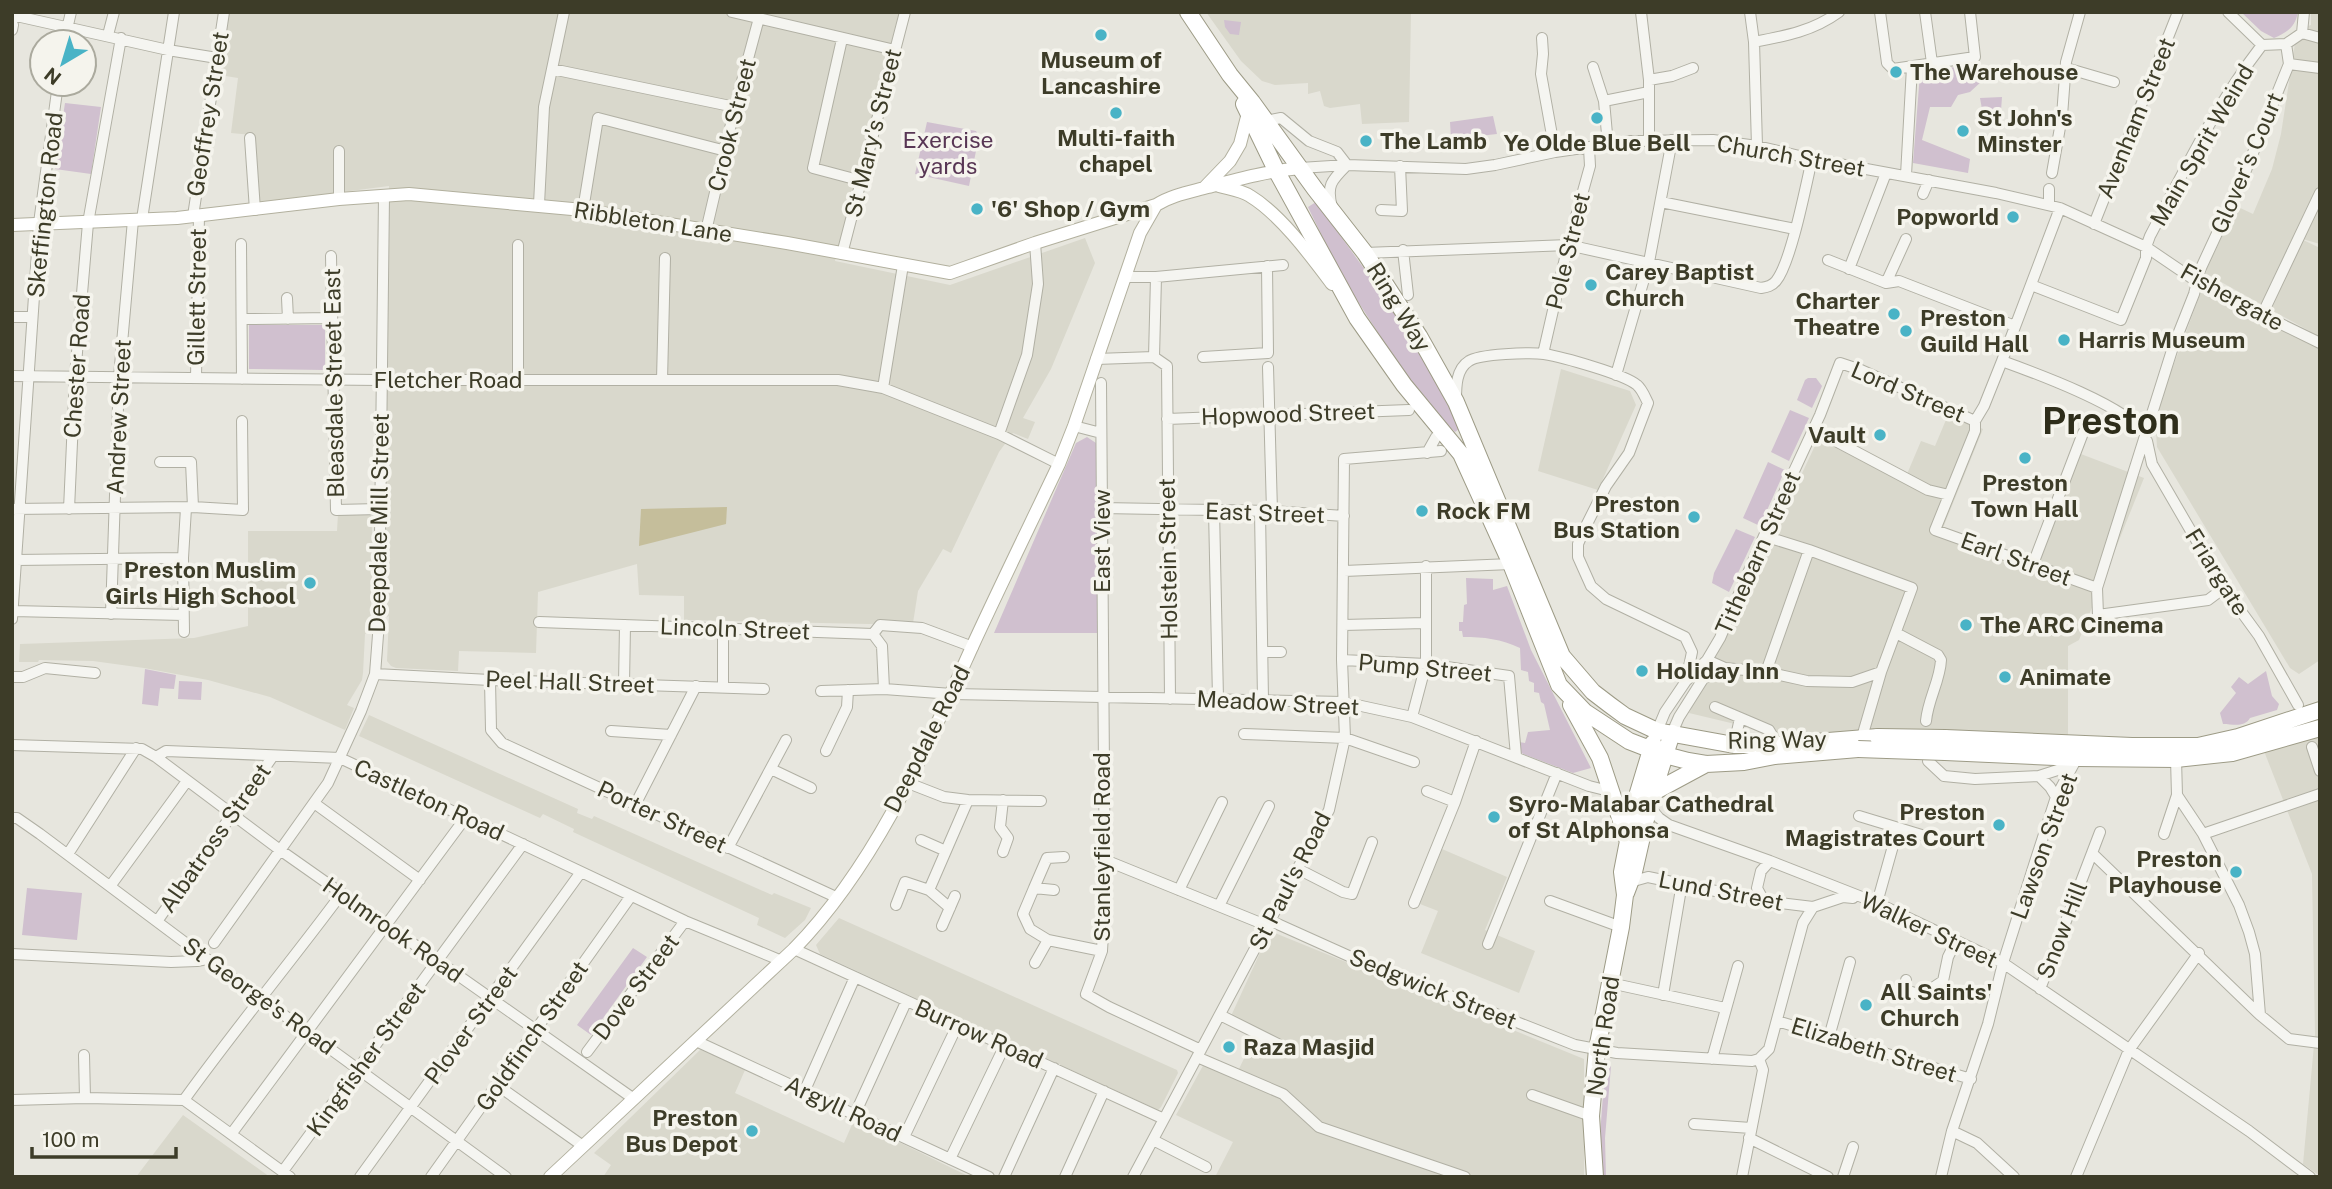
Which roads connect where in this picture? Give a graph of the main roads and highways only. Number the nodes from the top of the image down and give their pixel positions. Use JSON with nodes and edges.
{"nodes":[{"id":1,"x":1188,"y":12,"type":"edge"},
{"id":2,"x":1230,"y":75,"type":"junction"},
{"id":3,"x":1248,"y":113,"type":"junction"},
{"id":4,"x":1300,"y":169,"type":"junction"},
{"id":5,"x":1276,"y":170,"type":"junction"},
{"id":6,"x":1210,"y":187,"type":"junction"},
{"id":7,"x":1156,"y":205,"type":"junction"},
{"id":8,"x":1120,"y":216,"type":"junction"},
{"id":9,"x":12,"y":225,"type":"edge"},
{"id":10,"x":1140,"y":233,"type":"junction"},
{"id":11,"x":1357,"y":318,"type":"junction"},
{"id":12,"x":1559,"y":685,"type":"junction"},
{"id":13,"x":2320,"y":710,"type":"edge"},
{"id":14,"x":2320,"y":728,"type":"edge"},
{"id":15,"x":1665,"y":732,"type":"junction"},
{"id":16,"x":1866,"y":741,"type":"junction"},
{"id":17,"x":1945,"y":745,"type":"junction"},
{"id":18,"x":1658,"y":753,"type":"junction"},
{"id":19,"x":1706,"y":764,"type":"junction"},
{"id":20,"x":1652,"y":799,"type":"junction"},
{"id":21,"x":1628,"y":841,"type":"junction"},
{"id":22,"x":1628,"y":889,"type":"junction"},
{"id":23,"x":550,"y":1177,"type":"edge"},
{"id":24,"x":1595,"y":1177,"type":"edge"}],
"edges":[{"from":1,"to":2,"type":"highway"},
{"from":2,"to":3,"type":"highway","name":"Ring Way"},
{"from":2,"to":4,"type":"highway","name":"Ring Way"},
{"from":3,"to":5,"type":"highway","name":"Ring Way"},
{"from":3,"to":6,"type":"main road"},
{"from":4,"to":5,"type":"main road","name":"Ribbleton Lane"},
{"from":4,"to":15,"type":"highway","name":"Ring Way"},
{"from":5,"to":6,"type":"main road","name":"Ribbleton Lane"},
{"from":5,"to":11,"type":"highway","name":"Ring Way"},
{"from":6,"to":7,"type":"main road","name":"Ribbleton Lane"},
{"from":6,"to":11,"type":"main road"},
{"from":7,"to":8,"type":"main road","name":"Ribbleton Lane"},
{"from":7,"to":10,"type":"main road","name":"Deepdale Road"},
{"from":8,"to":9,"type":"main road","name":"Ribbleton Lane"},
{"from":8,"to":10,"type":"main road"},
{"from":10,"to":23,"type":"main road","name":"Deepdale Road"},
{"from":11,"to":12,"type":"highway","name":"Ring Way"},
{"from":12,"to":18,"type":"highway","name":"Ring Way"},
{"from":12,"to":21,"type":"highway"},
{"from":13,"to":17,"type":"highway","name":"Ring Way"},
{"from":14,"to":17,"type":"highway","name":"Ring Way"},
{"from":15,"to":16,"type":"highway","name":"Ring Way"},
{"from":15,"to":18,"type":"highway"},
{"from":16,"to":17,"type":"highway","name":"Ring Way","bridge":true},
{"from":16,"to":17,"type":"highway","name":"Ring Way","bridge":true},
{"from":16,"to":19,"type":"highway","name":"Ring Way"},
{"from":18,"to":19,"type":"highway","name":"Ring Way"},
{"from":18,"to":20,"type":"highway","name":"North Road"},
{"from":18,"to":21,"type":"highway","name":"North Road"},
{"from":19,"to":20,"type":"highway","name":"Ring Way"},
{"from":20,"to":22,"type":"highway","name":"North Road"},
{"from":21,"to":22,"type":"highway","name":"North Road"},
{"from":22,"to":24,"type":"highway","name":"North Road"}]}
